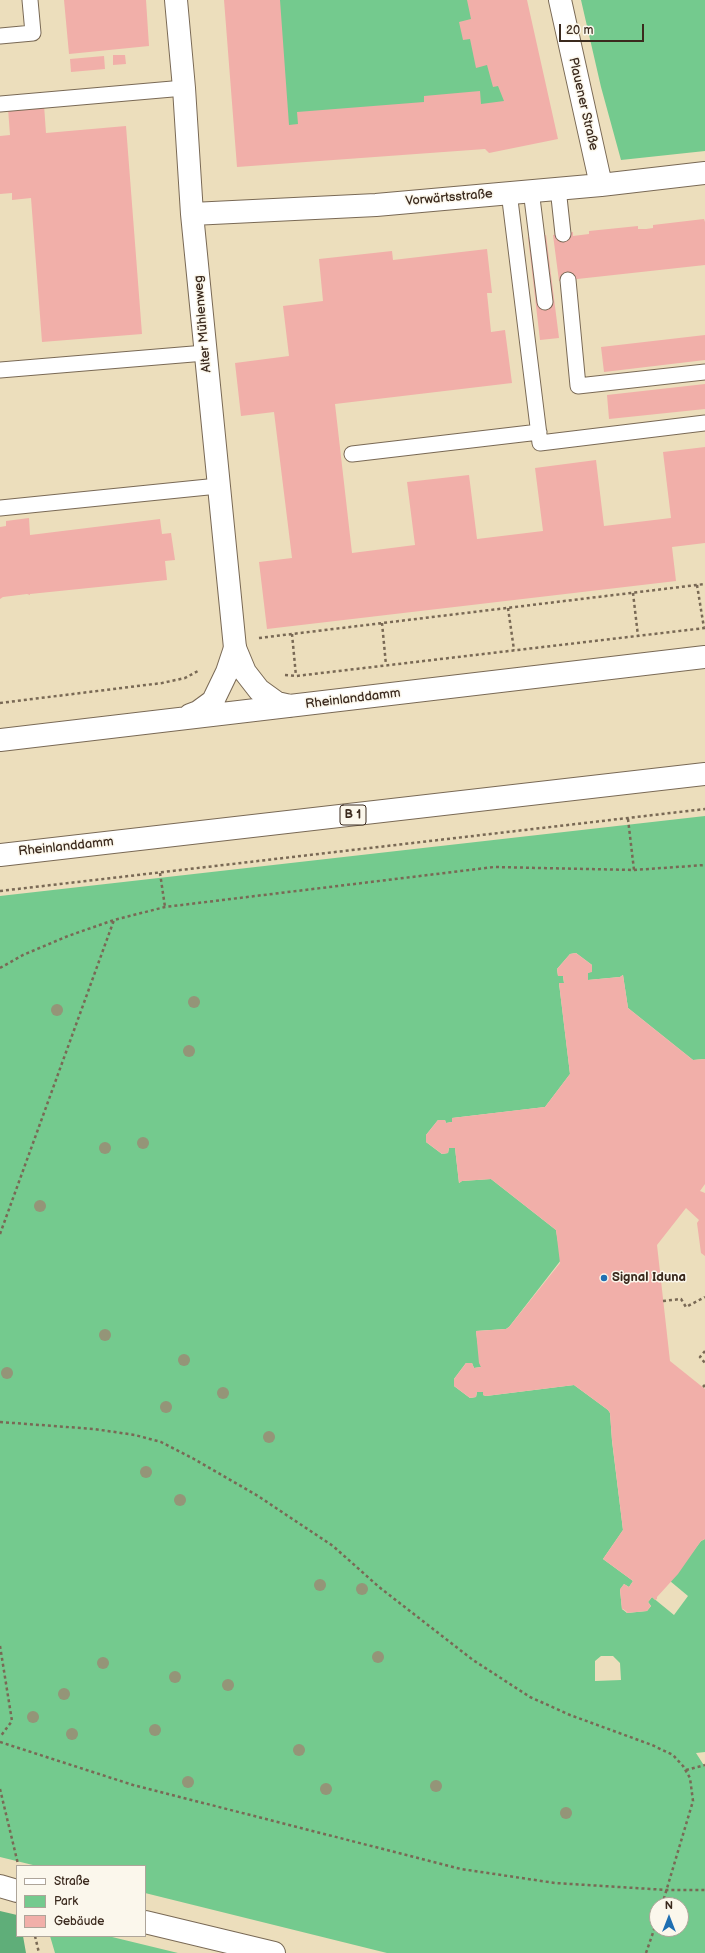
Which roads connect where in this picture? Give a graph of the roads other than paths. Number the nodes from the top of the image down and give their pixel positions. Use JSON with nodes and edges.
{"nodes":[{"id":1,"x":30,"y":0,"type":"edge"},
{"id":2,"x":176,"y":0,"type":"edge"},
{"id":3,"x":560,"y":0,"type":"edge"},
{"id":4,"x":0,"y":36,"type":"edge"},
{"id":5,"x":184,"y":88,"type":"junction"},
{"id":6,"x":0,"y":104,"type":"edge"},
{"id":7,"x":705,"y":173,"type":"edge"},
{"id":8,"x":601,"y":185,"type":"junction"},
{"id":9,"x":558,"y":188,"type":"junction"},
{"id":10,"x":531,"y":190,"type":"junction"},
{"id":11,"x":509,"y":192,"type":"junction"},
{"id":12,"x":192,"y":214,"type":"junction"},
{"id":13,"x":563,"y":234,"type":"dead end"},
{"id":14,"x":568,"y":280,"type":"dead end"},
{"id":15,"x":545,"y":302,"type":"dead end"},
{"id":16,"x":205,"y":353,"type":"junction"},
{"id":17,"x":0,"y":370,"type":"edge"},
{"id":18,"x":705,"y":372,"type":"edge"},
{"id":19,"x":705,"y":423,"type":"edge"},
{"id":20,"x":539,"y":432,"type":"junction"},
{"id":21,"x":352,"y":454,"type":"dead end"},
{"id":22,"x":218,"y":486,"type":"junction"},
{"id":23,"x":0,"y":508,"type":"edge"},
{"id":24,"x":235,"y":648,"type":"junction"},
{"id":25,"x":705,"y":657,"type":"edge"},
{"id":26,"x":290,"y":706,"type":"junction"},
{"id":27,"x":183,"y":718,"type":"junction"},
{"id":28,"x":0,"y":740,"type":"edge"},
{"id":29,"x":705,"y":774,"type":"edge"},
{"id":30,"x":0,"y":855,"type":"edge"},
{"id":31,"x":0,"y":1886,"type":"edge"},
{"id":32,"x":16,"y":1891,"type":"edge"},
{"id":33,"x":146,"y":1922,"type":"edge"},
{"id":34,"x":274,"y":1953,"type":"edge"}],
"edges":[{"from":1,"to":4,"type":"lane"},
{"from":2,"to":5,"type":"main road","name":"Alter Mühlenweg"},
{"from":3,"to":8,"type":"main road","name":"Plauener Straße"},
{"from":5,"to":6,"type":"lane"},
{"from":5,"to":12,"type":"main road","name":"Alter Mühlenweg"},
{"from":7,"to":8,"type":"main road","name":"Vorwärtsstraße"},
{"from":8,"to":9,"type":"main road","name":"Vorwärtsstraße"},
{"from":9,"to":10,"type":"main road","name":"Vorwärtsstraße"},
{"from":9,"to":13,"type":"lane"},
{"from":10,"to":11,"type":"main road","name":"Vorwärtsstraße"},
{"from":10,"to":15,"type":"lane"},
{"from":11,"to":12,"type":"main road","name":"Vorwärtsstraße"},
{"from":11,"to":20,"type":"lane"},
{"from":12,"to":16,"type":"main road","name":"Alter Mühlenweg"},
{"from":14,"to":18,"type":"lane"},
{"from":16,"to":17,"type":"lane"},
{"from":16,"to":22,"type":"main road","name":"Alter Mühlenweg"},
{"from":19,"to":20,"type":"lane"},
{"from":20,"to":21,"type":"lane"},
{"from":22,"to":23,"type":"lane"},
{"from":22,"to":24,"type":"main road","name":"Alter Mühlenweg"},
{"from":24,"to":26,"type":"main road"},
{"from":24,"to":27,"type":"main road"},
{"from":25,"to":26,"type":"main road","name":"Rheinlanddamm"},
{"from":26,"to":27,"type":"main road","name":"Rheinlanddamm"},
{"from":27,"to":28,"type":"main road","name":"Rheinlanddamm"},
{"from":29,"to":30,"type":"main road","name":"Rheinlanddamm","number":"B 1"},
{"from":31,"to":32,"type":"main road"},
{"from":33,"to":34,"type":"main road"}]}
